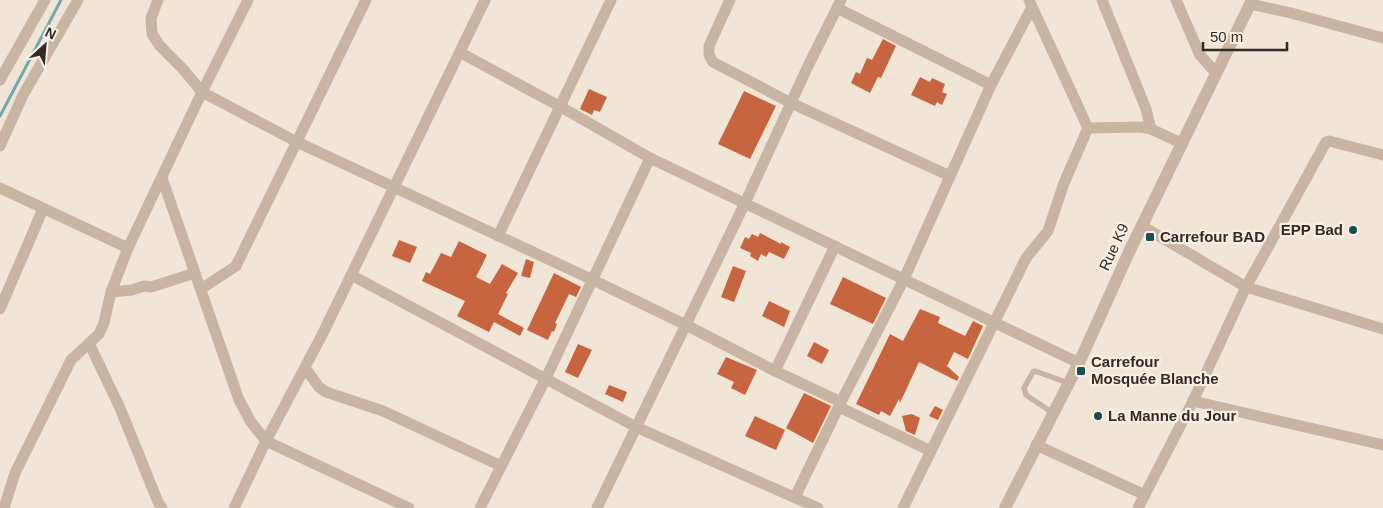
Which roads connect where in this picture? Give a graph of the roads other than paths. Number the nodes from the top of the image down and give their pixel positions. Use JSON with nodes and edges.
{"nodes":[{"id":1,"x":45,"y":0,"type":"edge"},
{"id":2,"x":78,"y":0,"type":"edge"},
{"id":3,"x":158,"y":0,"type":"edge"},
{"id":4,"x":248,"y":0,"type":"edge"},
{"id":5,"x":366,"y":0,"type":"edge"},
{"id":6,"x":485,"y":0,"type":"edge"},
{"id":7,"x":611,"y":0,"type":"edge"},
{"id":8,"x":730,"y":0,"type":"edge"},
{"id":9,"x":1102,"y":0,"type":"edge"},
{"id":10,"x":1176,"y":0,"type":"edge"},
{"id":11,"x":1251,"y":2,"type":"edge"},
{"id":12,"x":1030,"y":3,"type":"edge"},
{"id":13,"x":839,"y":4,"type":"edge"},
{"id":14,"x":1383,"y":38,"type":"edge"},
{"id":15,"x":461,"y":53,"type":"junction"},
{"id":16,"x":4,"y":66,"type":"edge"},
{"id":17,"x":1216,"y":73,"type":"junction"},
{"id":18,"x":0,"y":80,"type":"edge"},
{"id":19,"x":991,"y":85,"type":"junction"},
{"id":20,"x":202,"y":92,"type":"junction"},
{"id":21,"x":791,"y":103,"type":"junction"},
{"id":22,"x":561,"y":107,"type":"junction"},
{"id":23,"x":1088,"y":128,"type":"junction"},
{"id":24,"x":1151,"y":129,"type":"junction"},
{"id":25,"x":298,"y":142,"type":"junction"},
{"id":26,"x":1182,"y":144,"type":"junction"},
{"id":27,"x":0,"y":146,"type":"edge"},
{"id":28,"x":1383,"y":155,"type":"edge"},
{"id":29,"x":650,"y":158,"type":"junction"},
{"id":30,"x":950,"y":176,"type":"junction"},
{"id":31,"x":162,"y":178,"type":"junction"},
{"id":32,"x":393,"y":187,"type":"junction"},
{"id":33,"x":0,"y":188,"type":"edge"},
{"id":34,"x":746,"y":204,"type":"junction"},
{"id":35,"x":43,"y":209,"type":"junction"},
{"id":36,"x":1142,"y":226,"type":"junction"},
{"id":37,"x":498,"y":236,"type":"junction"},
{"id":38,"x":835,"y":246,"type":"junction"},
{"id":39,"x":128,"y":248,"type":"junction"},
{"id":40,"x":195,"y":273,"type":"junction"},
{"id":41,"x":351,"y":275,"type":"junction"},
{"id":42,"x":904,"y":279,"type":"junction"},
{"id":43,"x":593,"y":280,"type":"junction"},
{"id":44,"x":1246,"y":287,"type":"junction"},
{"id":45,"x":200,"y":289,"type":"junction"},
{"id":46,"x":111,"y":292,"type":"junction"},
{"id":47,"x":0,"y":310,"type":"edge"},
{"id":48,"x":995,"y":322,"type":"junction"},
{"id":49,"x":686,"y":325,"type":"junction"},
{"id":50,"x":1383,"y":329,"type":"edge"},
{"id":51,"x":89,"y":343,"type":"junction"},
{"id":52,"x":1079,"y":363,"type":"junction"},
{"id":53,"x":305,"y":368,"type":"junction"},
{"id":54,"x":775,"y":372,"type":"junction"},
{"id":55,"x":546,"y":378,"type":"junction"},
{"id":56,"x":1068,"y":383,"type":"junction"},
{"id":57,"x":1193,"y":401,"type":"junction"},
{"id":58,"x":840,"y":404,"type":"junction"},
{"id":59,"x":1053,"y":413,"type":"junction"},
{"id":60,"x":636,"y":427,"type":"junction"},
{"id":61,"x":266,"y":441,"type":"junction"},
{"id":62,"x":1036,"y":445,"type":"junction"},
{"id":63,"x":1383,"y":445,"type":"edge"},
{"id":64,"x":931,"y":451,"type":"junction"},
{"id":65,"x":501,"y":466,"type":"junction"},
{"id":66,"x":1145,"y":495,"type":"junction"},
{"id":67,"x":795,"y":497,"type":"junction"},
{"id":68,"x":4,"y":508,"type":"edge"},
{"id":69,"x":162,"y":508,"type":"edge"},
{"id":70,"x":234,"y":508,"type":"edge"},
{"id":71,"x":409,"y":508,"type":"edge"},
{"id":72,"x":480,"y":508,"type":"edge"},
{"id":73,"x":597,"y":508,"type":"edge"},
{"id":74,"x":818,"y":508,"type":"edge"},
{"id":75,"x":903,"y":508,"type":"edge"},
{"id":76,"x":1005,"y":508,"type":"edge"},
{"id":77,"x":1138,"y":508,"type":"edge"}],
"edges":[{"from":1,"to":16,"type":"street"},
{"from":2,"to":27,"type":"street"},
{"from":3,"to":20,"type":"street"},
{"from":4,"to":20,"type":"street"},
{"from":5,"to":25,"type":"street"},
{"from":6,"to":15,"type":"street"},
{"from":7,"to":22,"type":"street"},
{"from":8,"to":21,"type":"street"},
{"from":9,"to":24,"type":"street"},
{"from":10,"to":17,"type":"street"},
{"from":11,"to":14,"type":"street"},
{"from":11,"to":17,"type":"street","name":"Rue K9"},
{"from":12,"to":19,"type":"street"},
{"from":12,"to":23,"type":"street"},
{"from":13,"to":19,"type":"street"},
{"from":13,"to":21,"type":"street"},
{"from":15,"to":22,"type":"street"},
{"from":15,"to":32,"type":"street"},
{"from":16,"to":18,"type":"street"},
{"from":17,"to":26,"type":"street","name":"Rue K9"},
{"from":19,"to":30,"type":"street"},
{"from":20,"to":25,"type":"street"},
{"from":20,"to":31,"type":"street"},
{"from":21,"to":30,"type":"street"},
{"from":21,"to":34,"type":"street"},
{"from":22,"to":29,"type":"street"},
{"from":22,"to":37,"type":"street"},
{"from":23,"to":24,"type":"street"},
{"from":23,"to":48,"type":"street"},
{"from":24,"to":26,"type":"street"},
{"from":25,"to":32,"type":"street"},
{"from":25,"to":45,"type":"street"},
{"from":26,"to":36,"type":"street","name":"Rue K9"},
{"from":28,"to":44,"type":"street"},
{"from":29,"to":34,"type":"street"},
{"from":29,"to":43,"type":"street"},
{"from":30,"to":42,"type":"street"},
{"from":31,"to":39,"type":"street"},
{"from":31,"to":40,"type":"street"},
{"from":32,"to":37,"type":"street"},
{"from":32,"to":41,"type":"street"},
{"from":33,"to":35,"type":"street"},
{"from":34,"to":38,"type":"street"},
{"from":34,"to":49,"type":"street"},
{"from":35,"to":39,"type":"street"},
{"from":35,"to":47,"type":"street"},
{"from":36,"to":44,"type":"street"},
{"from":36,"to":52,"type":"street","name":"Rue K9"},
{"from":37,"to":43,"type":"street"},
{"from":38,"to":42,"type":"street"},
{"from":38,"to":54,"type":"street"},
{"from":39,"to":46,"type":"street"},
{"from":40,"to":45,"type":"street"},
{"from":40,"to":46,"type":"street"},
{"from":41,"to":53,"type":"street"},
{"from":41,"to":55,"type":"street"},
{"from":42,"to":48,"type":"street"},
{"from":42,"to":58,"type":"street"},
{"from":43,"to":49,"type":"street"},
{"from":43,"to":55,"type":"street"},
{"from":44,"to":50,"type":"street"},
{"from":44,"to":57,"type":"street"},
{"from":45,"to":61,"type":"street"},
{"from":46,"to":51,"type":"street"},
{"from":48,"to":52,"type":"street"},
{"from":48,"to":64,"type":"street"},
{"from":49,"to":54,"type":"street"},
{"from":49,"to":60,"type":"street"},
{"from":51,"to":68,"type":"street"},
{"from":51,"to":69,"type":"street"},
{"from":52,"to":56,"type":"street","name":"Rue K9"},
{"from":53,"to":61,"type":"street"},
{"from":53,"to":65,"type":"street"},
{"from":54,"to":58,"type":"street"},
{"from":55,"to":60,"type":"street"},
{"from":55,"to":65,"type":"street"},
{"from":56,"to":59,"type":"street","name":"Rue K9"},
{"from":56,"to":59,"type":"lane"},
{"from":57,"to":63,"type":"street"},
{"from":57,"to":66,"type":"street"},
{"from":58,"to":64,"type":"street"},
{"from":58,"to":67,"type":"street"},
{"from":59,"to":62,"type":"street","name":"Rue K9"},
{"from":60,"to":67,"type":"street"},
{"from":60,"to":73,"type":"street"},
{"from":61,"to":70,"type":"street"},
{"from":61,"to":71,"type":"street"},
{"from":62,"to":66,"type":"street"},
{"from":62,"to":76,"type":"street","name":"Rue K9"},
{"from":64,"to":75,"type":"street"},
{"from":65,"to":72,"type":"street"},
{"from":66,"to":77,"type":"street"},
{"from":67,"to":74,"type":"street"}]}
